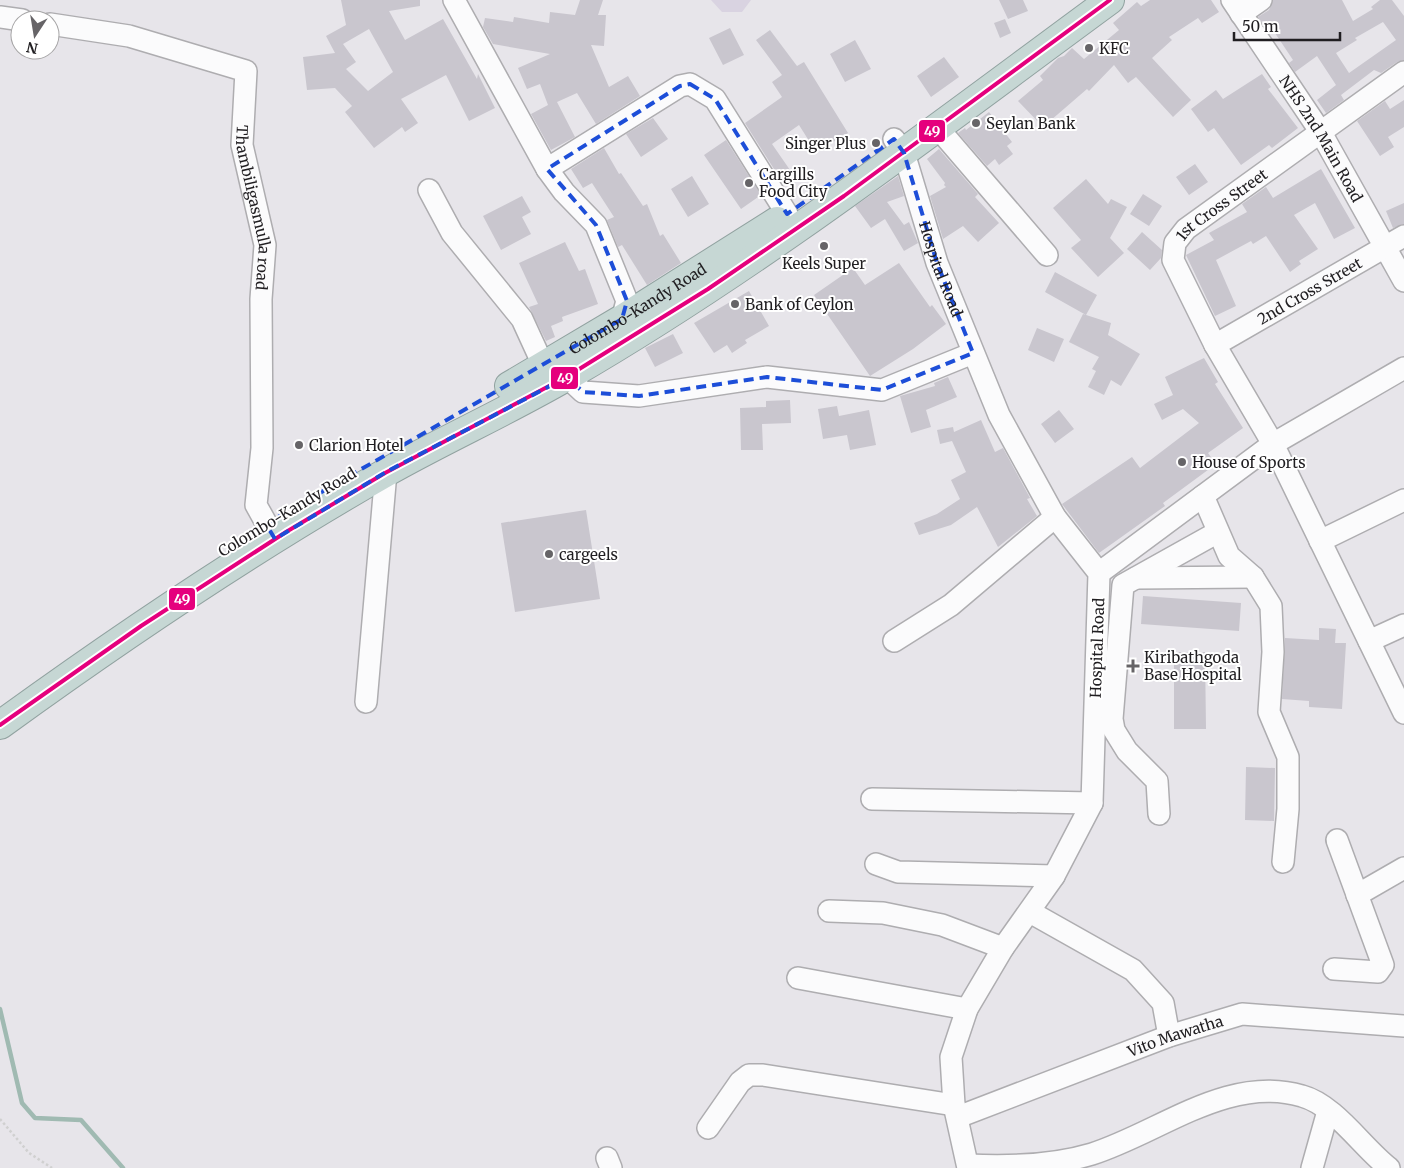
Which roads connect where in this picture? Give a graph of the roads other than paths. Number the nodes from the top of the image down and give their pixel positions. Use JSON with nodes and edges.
{"nodes":[{"id":1,"x":454,"y":0,"type":"edge"},
{"id":2,"x":1081,"y":0,"type":"edge"},
{"id":3,"x":1110,"y":0,"type":"edge"},
{"id":4,"x":1260,"y":0,"type":"edge"},
{"id":5,"x":1236,"y":7,"type":"edge"},
{"id":6,"x":60,"y":26,"type":"edge"},
{"id":7,"x":1404,"y":72,"type":"edge"},
{"id":8,"x":937,"y":127,"type":"junction"},
{"id":9,"x":1320,"y":131,"type":"junction"},
{"id":10,"x":899,"y":146,"type":"junction"},
{"id":11,"x":547,"y":169,"type":"junction"},
{"id":12,"x":429,"y":190,"type":"dead end"},
{"id":13,"x":788,"y":214,"type":"junction"},
{"id":14,"x":1404,"y":236,"type":"edge"},
{"id":15,"x":1385,"y":247,"type":"junction"},
{"id":16,"x":1047,"y":255,"type":"dead end"},
{"id":17,"x":1404,"y":280,"type":"edge"},
{"id":18,"x":626,"y":329,"type":"junction"},
{"id":19,"x":1215,"y":345,"type":"junction"},
{"id":20,"x":974,"y":353,"type":"junction"},
{"id":21,"x":1404,"y":368,"type":"edge"},
{"id":22,"x":556,"y":372,"type":"junction"},
{"id":23,"x":1272,"y":444,"type":"junction"},
{"id":24,"x":386,"y":472,"type":"junction"},
{"id":25,"x":1203,"y":496,"type":"junction"},
{"id":26,"x":1404,"y":500,"type":"edge"},
{"id":27,"x":1055,"y":517,"type":"junction"},
{"id":28,"x":271,"y":532,"type":"junction"},
{"id":29,"x":1218,"y":532,"type":"junction"},
{"id":30,"x":1320,"y":541,"type":"junction"},
{"id":31,"x":1099,"y":573,"type":"junction"},
{"id":32,"x":1253,"y":577,"type":"junction"},
{"id":33,"x":1132,"y":578,"type":"junction"},
{"id":34,"x":1404,"y":625,"type":"edge"},
{"id":35,"x":894,"y":641,"type":"dead end"},
{"id":36,"x":1369,"y":641,"type":"junction"},
{"id":37,"x":366,"y":702,"type":"dead end"},
{"id":38,"x":0,"y":705,"type":"edge"},
{"id":39,"x":1404,"y":713,"type":"edge"},
{"id":40,"x":0,"y":725,"type":"edge"},
{"id":41,"x":872,"y":798,"type":"dead end"},
{"id":42,"x":1092,"y":803,"type":"junction"},
{"id":43,"x":1159,"y":814,"type":"dead end"},
{"id":44,"x":1337,"y":840,"type":"dead end"},
{"id":45,"x":1284,"y":862,"type":"dead end"},
{"id":46,"x":876,"y":864,"type":"dead end"},
{"id":47,"x":1404,"y":868,"type":"edge"},
{"id":48,"x":1054,"y":876,"type":"junction"},
{"id":49,"x":1357,"y":895,"type":"junction"},
{"id":50,"x":829,"y":911,"type":"dead end"},
{"id":51,"x":1030,"y":912,"type":"junction"},
{"id":52,"x":1003,"y":948,"type":"junction"},
{"id":53,"x":1334,"y":969,"type":"dead end"},
{"id":54,"x":798,"y":978,"type":"dead end"},
{"id":55,"x":967,"y":1009,"type":"junction"},
{"id":56,"x":1404,"y":1026,"type":"edge"},
{"id":57,"x":1168,"y":1036,"type":"junction"},
{"id":58,"x":956,"y":1111,"type":"junction"},
{"id":59,"x":1328,"y":1111,"type":"junction"},
{"id":60,"x":708,"y":1128,"type":"dead end"},
{"id":61,"x":968,"y":1167,"type":"edge"},
{"id":62,"x":1386,"y":1167,"type":"edge"},
{"id":63,"x":1312,"y":1168,"type":"edge"}],
"edges":[{"from":1,"to":11,"type":"street"},
{"from":2,"to":10,"type":"highway","name":"Colombo-Kandy Road"},
{"from":3,"to":8,"type":"highway","name":"Colombo-Kandy Road"},
{"from":4,"to":5,"type":"street"},
{"from":5,"to":9,"type":"street","name":"NHS 2nd Main Road"},
{"from":6,"to":28,"type":"street","name":"Thambiligasmulla road"},
{"from":7,"to":9,"type":"street","name":"1st Cross Street"},
{"from":8,"to":10,"type":"highway","name":"Colombo-Kandy Road"},
{"from":8,"to":16,"type":"street"},
{"from":9,"to":15,"type":"street","name":"NHS 2nd Main Road"},
{"from":9,"to":19,"type":"street","name":"1st Cross Street"},
{"from":10,"to":13,"type":"highway","name":"Colombo-Kandy Road"},
{"from":10,"to":18,"type":"highway","name":"Colombo-Kandy Road"},
{"from":10,"to":20,"type":"street","name":"Hospital Road"},
{"from":11,"to":13,"type":"street"},
{"from":11,"to":18,"type":"street"},
{"from":12,"to":22,"type":"street"},
{"from":13,"to":18,"type":"highway","name":"Colombo-Kandy Road"},
{"from":14,"to":15,"type":"street","name":"2nd Cross Street"},
{"from":15,"to":17,"type":"street","name":"NHS 2nd Main Road"},
{"from":15,"to":19,"type":"street","name":"2nd Cross Street"},
{"from":18,"to":22,"type":"highway","name":"Colombo-Kandy Road"},
{"from":19,"to":23,"type":"street","name":"1st Cross Street"},
{"from":20,"to":22,"type":"street"},
{"from":20,"to":27,"type":"street","name":"Hospital Road"},
{"from":21,"to":23,"type":"street"},
{"from":22,"to":24,"type":"highway","name":"Colombo-Kandy Road"},
{"from":22,"to":28,"type":"highway","name":"Colombo-Kandy Road"},
{"from":23,"to":25,"type":"street"},
{"from":23,"to":30,"type":"street","name":"1st Cross Street"},
{"from":24,"to":28,"type":"highway","name":"Colombo-Kandy Road"},
{"from":24,"to":37,"type":"street"},
{"from":25,"to":29,"type":"street"},
{"from":25,"to":31,"type":"street"},
{"from":26,"to":30,"type":"street"},
{"from":27,"to":31,"type":"street","name":"Hospital Road"},
{"from":27,"to":35,"type":"street"},
{"from":28,"to":38,"type":"highway","name":"Colombo-Kandy Road"},
{"from":28,"to":40,"type":"highway","name":"Colombo-Kandy Road"},
{"from":29,"to":32,"type":"street"},
{"from":29,"to":33,"type":"street"},
{"from":30,"to":36,"type":"street","name":"1st Cross Street"},
{"from":31,"to":42,"type":"street","name":"Hospital Road"},
{"from":32,"to":33,"type":"street"},
{"from":32,"to":45,"type":"street"},
{"from":33,"to":43,"type":"street"},
{"from":34,"to":36,"type":"street"},
{"from":36,"to":39,"type":"street","name":"1st Cross Street"},
{"from":41,"to":42,"type":"street"},
{"from":42,"to":48,"type":"street","name":"Hospital Road"},
{"from":44,"to":49,"type":"street"},
{"from":46,"to":48,"type":"street"},
{"from":47,"to":49,"type":"street"},
{"from":48,"to":51,"type":"street","name":"Hospital Road"},
{"from":49,"to":53,"type":"street"},
{"from":50,"to":52,"type":"street"},
{"from":51,"to":52,"type":"street","name":"Hospital Road"},
{"from":51,"to":57,"type":"street"},
{"from":52,"to":55,"type":"street","name":"Hospital Road"},
{"from":54,"to":55,"type":"street"},
{"from":55,"to":58,"type":"street","name":"Hospital Road"},
{"from":56,"to":57,"type":"street","name":"Vito Mawatha"},
{"from":57,"to":58,"type":"street","name":"Vito Mawatha"},
{"from":58,"to":60,"type":"street"},
{"from":58,"to":61,"type":"street","name":"Hospital Road"},
{"from":59,"to":61,"type":"street"},
{"from":59,"to":62,"type":"street"},
{"from":59,"to":63,"type":"street"}]}
